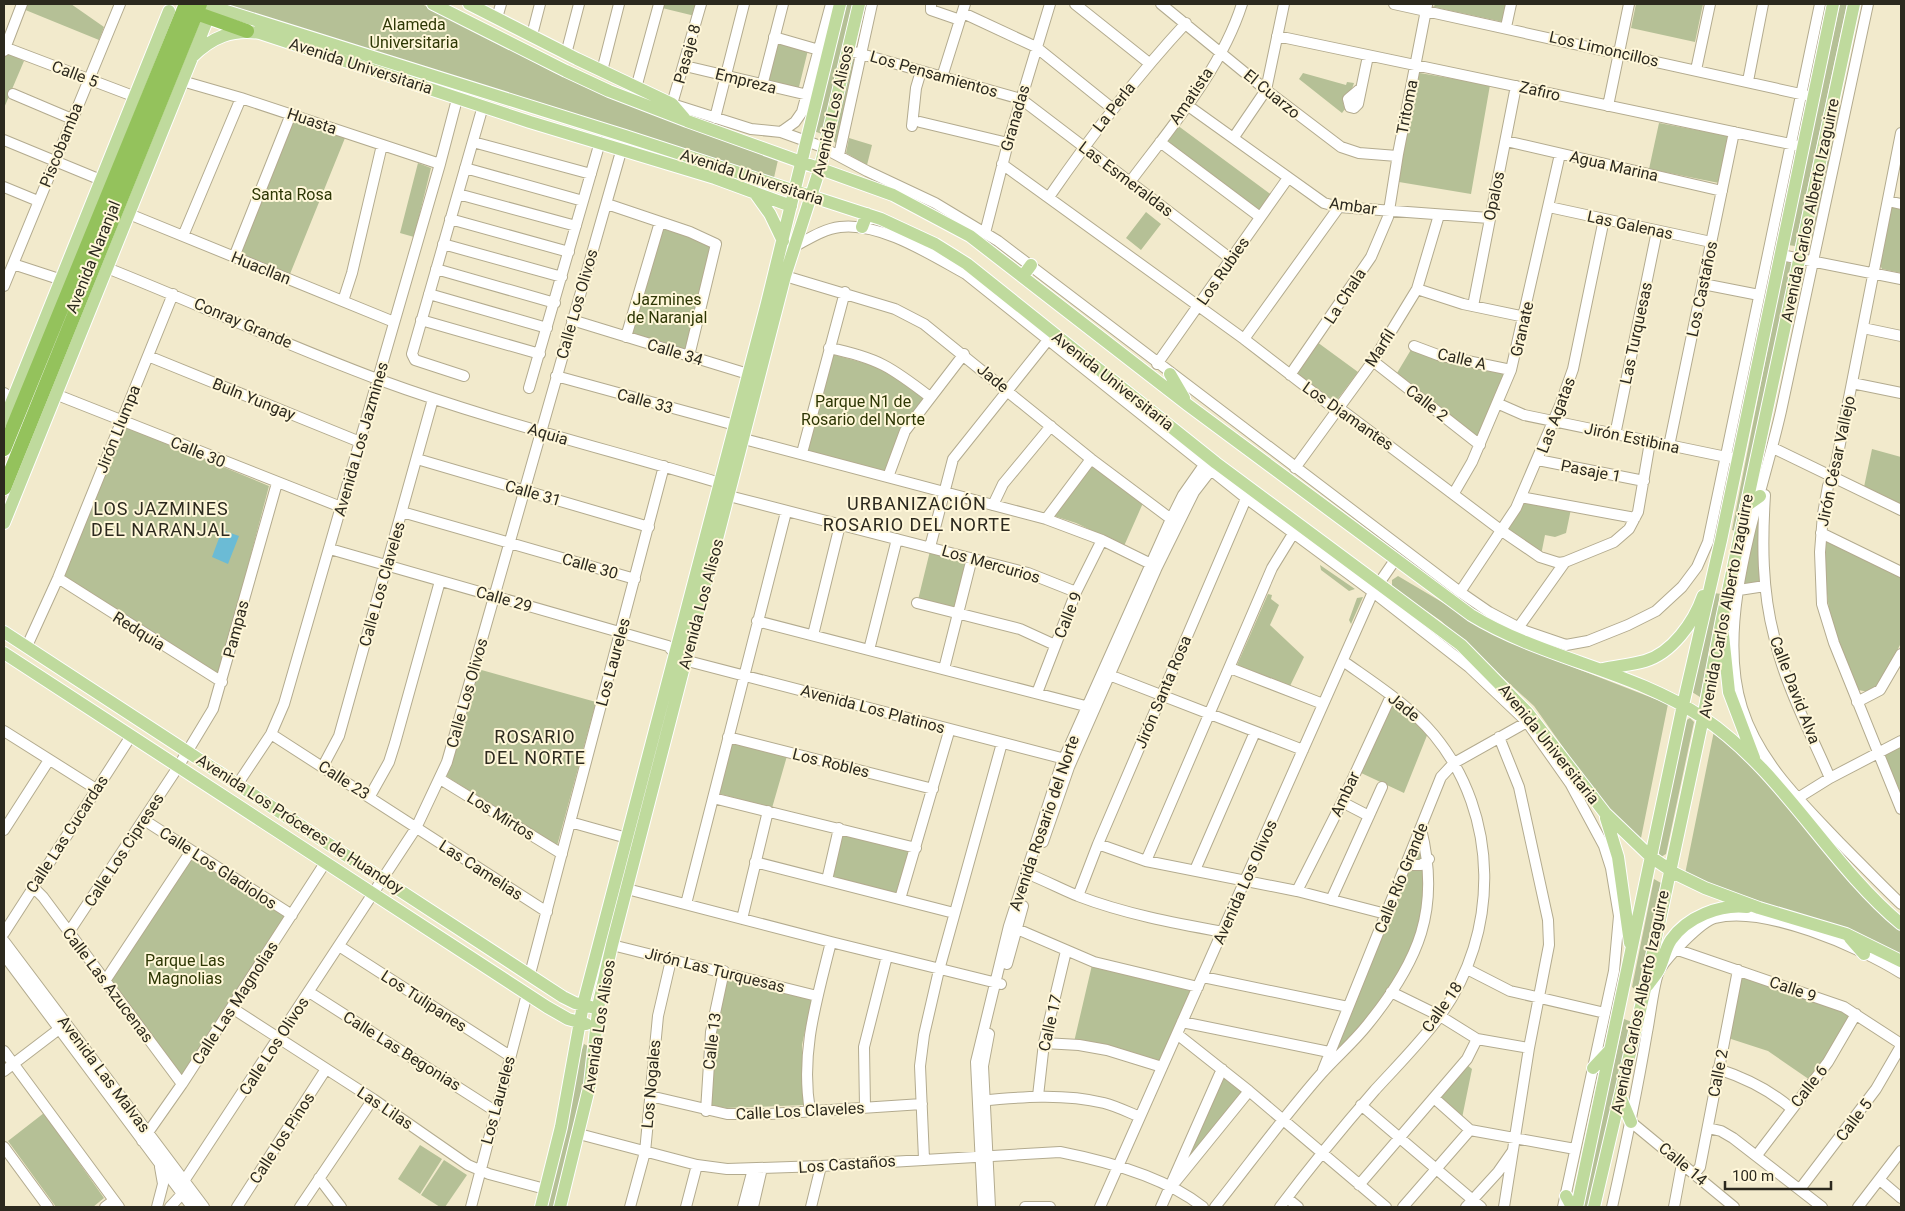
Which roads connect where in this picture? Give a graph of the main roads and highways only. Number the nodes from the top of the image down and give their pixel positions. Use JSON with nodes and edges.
{"nodes":[{"id":1,"x":433,"y":4,"type":"edge"},
{"id":2,"x":469,"y":4,"type":"edge"},
{"id":3,"x":840,"y":4,"type":"edge"},
{"id":4,"x":859,"y":4,"type":"edge"},
{"id":5,"x":1833,"y":4,"type":"edge"},
{"id":6,"x":1854,"y":4,"type":"edge"},
{"id":7,"x":202,"y":7,"type":"edge"},
{"id":8,"x":171,"y":11,"type":"edge"},
{"id":9,"x":247,"y":31,"type":"junction"},
{"id":10,"x":192,"y":57,"type":"junction"},
{"id":11,"x":371,"y":62,"type":"junction"},
{"id":12,"x":141,"y":99,"type":"junction"},
{"id":13,"x":687,"y":121,"type":"junction"},
{"id":14,"x":686,"y":156,"type":"junction"},
{"id":15,"x":655,"y":159,"type":"junction"},
{"id":16,"x":801,"y":162,"type":"junction"},
{"id":17,"x":820,"y":168,"type":"junction"},
{"id":18,"x":793,"y":191,"type":"junction"},
{"id":19,"x":755,"y":194,"type":"junction"},
{"id":20,"x":812,"y":197,"type":"junction"},
{"id":21,"x":791,"y":206,"type":"junction"},
{"id":22,"x":867,"y":214,"type":"junction"},
{"id":23,"x":862,"y":228,"type":"road end"},
{"id":24,"x":783,"y":241,"type":"junction"},
{"id":25,"x":1031,"y":265,"type":"road end"},
{"id":26,"x":1023,"y":276,"type":"junction"},
{"id":27,"x":764,"y":338,"type":"junction"},
{"id":28,"x":760,"y":351,"type":"junction"},
{"id":29,"x":1170,"y":374,"type":"road end"},
{"id":30,"x":13,"y":399,"type":"edge"},
{"id":31,"x":1188,"y":405,"type":"junction"},
{"id":32,"x":5,"y":414,"type":"edge"},
{"id":33,"x":4,"y":449,"type":"edge"},
{"id":34,"x":4,"y":488,"type":"edge"},
{"id":35,"x":1760,"y":496,"type":"road end"},
{"id":36,"x":1746,"y":506,"type":"junction"},
{"id":37,"x":4,"y":523,"type":"edge"},
{"id":38,"x":1721,"y":540,"type":"junction"},
{"id":39,"x":1738,"y":544,"type":"junction"},
{"id":40,"x":1715,"y":565,"type":"junction"},
{"id":41,"x":1733,"y":568,"type":"junction"},
{"id":42,"x":1722,"y":619,"type":"junction"},
{"id":43,"x":4,"y":632,"type":"edge"},
{"id":44,"x":4,"y":654,"type":"edge"},
{"id":45,"x":680,"y":661,"type":"junction"},
{"id":46,"x":1603,"y":669,"type":"junction"},
{"id":47,"x":1682,"y":705,"type":"junction"},
{"id":48,"x":1703,"y":718,"type":"junction"},
{"id":49,"x":1755,"y":760,"type":"junction"},
{"id":50,"x":644,"y":800,"type":"junction"},
{"id":51,"x":1605,"y":813,"type":"junction"},
{"id":52,"x":1651,"y":857,"type":"junction"},
{"id":53,"x":1669,"y":868,"type":"junction"},
{"id":54,"x":1615,"y":890,"type":"road end"},
{"id":55,"x":1624,"y":900,"type":"junction"},
{"id":56,"x":1759,"y":908,"type":"junction"},
{"id":57,"x":1767,"y":918,"type":"road end"},
{"id":58,"x":1901,"y":924,"type":"edge"},
{"id":59,"x":1846,"y":934,"type":"junction"},
{"id":60,"x":1653,"y":946,"type":"junction"},
{"id":61,"x":1632,"y":952,"type":"junction"},
{"id":62,"x":1864,"y":954,"type":"road end"},
{"id":63,"x":1901,"y":961,"type":"edge"},
{"id":64,"x":1659,"y":969,"type":"junction"},
{"id":65,"x":1624,"y":989,"type":"junction"},
{"id":66,"x":1644,"y":991,"type":"junction"},
{"id":67,"x":583,"y":1005,"type":"junction"},
{"id":68,"x":599,"y":1009,"type":"junction"},
{"id":69,"x":1612,"y":1015,"type":"junction"},
{"id":70,"x":1638,"y":1020,"type":"junction"},
{"id":71,"x":579,"y":1022,"type":"junction"},
{"id":72,"x":596,"y":1026,"type":"junction"},
{"id":73,"x":1609,"y":1051,"type":"junction"},
{"id":74,"x":1593,"y":1068,"type":"road end"},
{"id":75,"x":1620,"y":1096,"type":"junction"},
{"id":76,"x":1631,"y":1122,"type":"road end"},
{"id":77,"x":541,"y":1207,"type":"edge"},
{"id":78,"x":560,"y":1207,"type":"edge"},
{"id":79,"x":1577,"y":1207,"type":"edge"},
{"id":80,"x":1594,"y":1207,"type":"edge"}],
"edges":[{"from":1,"to":13,"type":"main road","name":"Avenida Universitaria"},
{"from":2,"to":13,"type":"main road","name":"Avenida Universitaria"},
{"from":3,"to":16,"type":"main road","name":"Avenida Los Alisos"},
{"from":4,"to":17,"type":"main road","name":"Avenida Los Alisos"},
{"from":5,"to":38,"type":"main road","name":"Avenida Carlos Alberto Izaguirre"},
{"from":6,"to":36,"type":"main road","name":"Avenida Carlos Alberto Izaguirre"},
{"from":7,"to":8,"type":"highway","name":"Avenida Naranjal"},
{"from":7,"to":9,"type":"highway"},
{"from":7,"to":10,"type":"main road","name":"Avenida Naranjal"},
{"from":7,"to":11,"type":"main road","name":"Avenida Universitaria"},
{"from":7,"to":34,"type":"highway","name":"Avenida Naranjal"},
{"from":8,"to":12,"type":"highway","name":"Avenida Naranjal"},
{"from":9,"to":10,"type":"main road","name":"Avenida Universitaria"},
{"from":9,"to":11,"type":"main road","name":"Avenida Universitaria"},
{"from":10,"to":37,"type":"main road","name":"Avenida Naranjal"},
{"from":11,"to":14,"type":"main road","name":"Avenida Universitaria"},
{"from":11,"to":15,"type":"main road","name":"Avenida Universitaria"},
{"from":12,"to":30,"type":"highway","name":"Avenida Naranjal"},
{"from":12,"to":30,"type":"main road","name":"Avenida Naranjal"},
{"from":13,"to":16,"type":"main road","name":"Avenida Universitaria"},
{"from":14,"to":15,"type":"main road"},
{"from":14,"to":18,"type":"main road","name":"Avenida Universitaria"},
{"from":15,"to":19,"type":"main road","name":"Avenida Universitaria"},
{"from":16,"to":17,"type":"main road","name":"Avenida Universitaria"},
{"from":16,"to":18,"type":"main road","name":"Avenida Los Alisos"},
{"from":17,"to":20,"type":"main road","name":"Avenida Los Alisos"},
{"from":17,"to":26,"type":"main road","name":"Avenida Universitaria"},
{"from":18,"to":20,"type":"main road","name":"Avenida Universitaria"},
{"from":18,"to":21,"type":"main road","name":"Avenida Los Alisos"},
{"from":19,"to":21,"type":"main road","name":"Avenida Universitaria"},
{"from":19,"to":24,"type":"main road"},
{"from":20,"to":22,"type":"main road","name":"Avenida Universitaria"},
{"from":20,"to":27,"type":"main road","name":"Avenida Los Alisos"},
{"from":21,"to":24,"type":"main road","name":"Avenida Los Alisos"},
{"from":22,"to":23,"type":"main road"},
{"from":22,"to":51,"type":"main road","name":"Avenida Universitaria"},
{"from":24,"to":27,"type":"main road","name":"Avenida Los Alisos"},
{"from":25,"to":26,"type":"main road"},
{"from":26,"to":31,"type":"main road","name":"Avenida Universitaria"},
{"from":27,"to":28,"type":"main road","name":"Avenida Los Alisos"},
{"from":28,"to":45,"type":"main road","name":"Avenida Los Alisos"},
{"from":28,"to":45,"type":"main road","name":"Avenida Los Alisos"},
{"from":29,"to":31,"type":"main road"},
{"from":30,"to":32,"type":"main road","name":"Avenida Naranjal"},
{"from":30,"to":33,"type":"highway","name":"Avenida Naranjal"},
{"from":31,"to":46,"type":"main road","name":"Avenida Universitaria"},
{"from":35,"to":36,"type":"main road"},
{"from":36,"to":39,"type":"main road","name":"Avenida Carlos Alberto Izaguirre"},
{"from":38,"to":39,"type":"main road"},
{"from":38,"to":40,"type":"main road","name":"Avenida Carlos Alberto Izaguirre"},
{"from":39,"to":41,"type":"main road","name":"Avenida Carlos Alberto Izaguirre"},
{"from":40,"to":41,"type":"main road"},
{"from":40,"to":46,"type":"main road"},
{"from":40,"to":47,"type":"main road","name":"Avenida Carlos Alberto Izaguirre"},
{"from":41,"to":42,"type":"main road","name":"Avenida Carlos Alberto Izaguirre"},
{"from":42,"to":48,"type":"main road","name":"Avenida Carlos Alberto Izaguirre"},
{"from":42,"to":49,"type":"main road"},
{"from":43,"to":67,"type":"main road","name":"Avenida Los Próceres de Huandoy"},
{"from":44,"to":71,"type":"main road","name":"Avenida Los Próceres de Huandoy"},
{"from":45,"to":50,"type":"main road","name":"Avenida Los Alisos"},
{"from":46,"to":47,"type":"main road","name":"Avenida Universitaria"},
{"from":47,"to":48,"type":"main road","name":"Avenida Universitaria"},
{"from":47,"to":52,"type":"main road","name":"Avenida Carlos Alberto Izaguirre"},
{"from":48,"to":49,"type":"main road","name":"Avenida Universitaria"},
{"from":48,"to":53,"type":"main road","name":"Avenida Carlos Alberto Izaguirre"},
{"from":49,"to":58,"type":"main road","name":"Avenida Universitaria"},
{"from":50,"to":67,"type":"main road","name":"Avenida Los Alisos"},
{"from":50,"to":68,"type":"main road","name":"Avenida Los Alisos"},
{"from":51,"to":52,"type":"main road","name":"Avenida Universitaria"},
{"from":51,"to":55,"type":"main road"},
{"from":52,"to":53,"type":"main road","name":"Avenida Universitaria"},
{"from":52,"to":61,"type":"main road","name":"Avenida Carlos Alberto Izaguirre"},
{"from":53,"to":56,"type":"main road","name":"Avenida Universitaria"},
{"from":53,"to":60,"type":"main road","name":"Avenida Carlos Alberto Izaguirre"},
{"from":54,"to":55,"type":"main road"},
{"from":55,"to":61,"type":"main road"},
{"from":56,"to":57,"type":"main road"},
{"from":56,"to":59,"type":"main road","name":"Avenida Universitaria"},
{"from":56,"to":64,"type":"main road"},
{"from":59,"to":62,"type":"main road"},
{"from":59,"to":63,"type":"main road","name":"Avenida Universitaria"},
{"from":60,"to":64,"type":"main road"},
{"from":60,"to":66,"type":"main road","name":"Avenida Carlos Alberto Izaguirre"},
{"from":61,"to":65,"type":"main road","name":"Avenida Carlos Alberto Izaguirre"},
{"from":64,"to":66,"type":"main road"},
{"from":65,"to":66,"type":"main road"},
{"from":65,"to":69,"type":"main road","name":"Avenida Carlos Alberto Izaguirre"},
{"from":66,"to":70,"type":"main road","name":"Avenida Carlos Alberto Izaguirre"},
{"from":67,"to":68,"type":"main road","name":"Avenida Los Próceres de Huandoy"},
{"from":67,"to":71,"type":"main road","name":"Avenida Los Alisos"},
{"from":68,"to":72,"type":"main road","name":"Avenida Los Alisos"},
{"from":69,"to":70,"type":"main road"},
{"from":69,"to":73,"type":"main road","name":"Avenida Carlos Alberto Izaguirre"},
{"from":70,"to":75,"type":"main road","name":"Avenida Carlos Alberto Izaguirre"},
{"from":71,"to":72,"type":"main road","name":"Avenida Los Próceres de Huandoy"},
{"from":71,"to":77,"type":"main road","name":"Avenida Los Alisos"},
{"from":72,"to":78,"type":"main road","name":"Avenida Los Alisos"},
{"from":73,"to":74,"type":"main road"},
{"from":73,"to":79,"type":"main road","name":"Avenida Carlos Alberto Izaguirre"},
{"from":75,"to":76,"type":"main road"},
{"from":75,"to":80,"type":"main road","name":"Avenida Carlos Alberto Izaguirre"}]}
